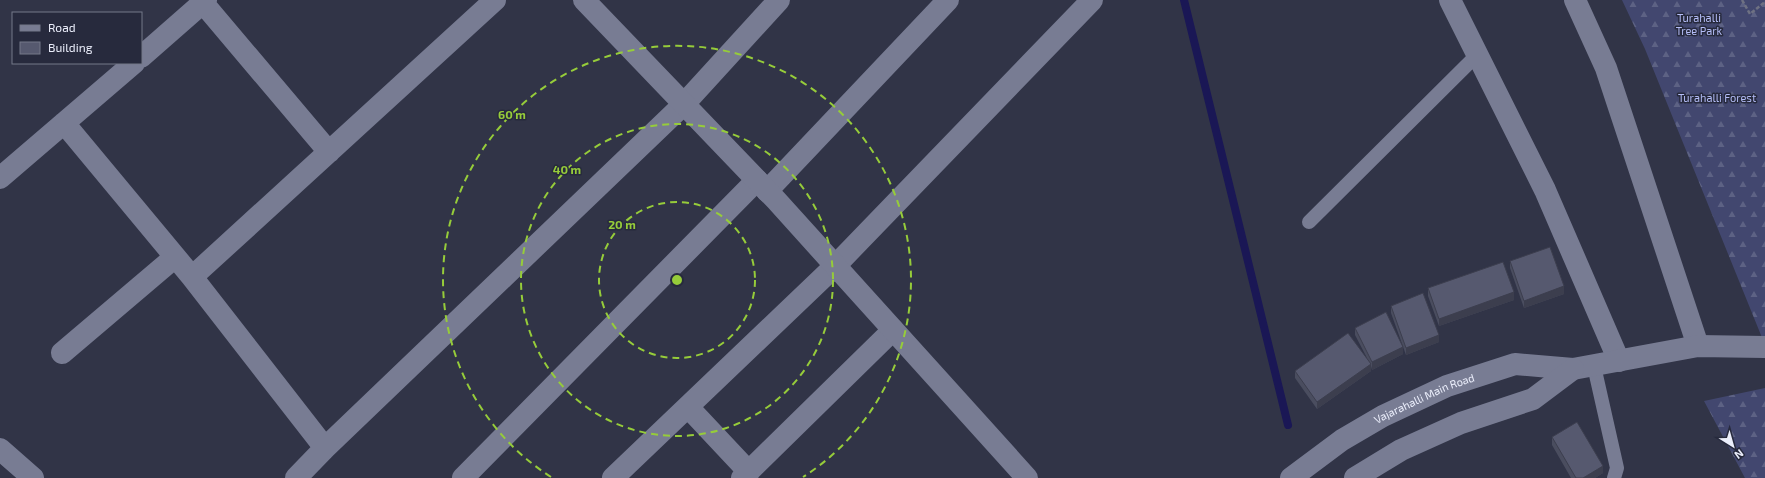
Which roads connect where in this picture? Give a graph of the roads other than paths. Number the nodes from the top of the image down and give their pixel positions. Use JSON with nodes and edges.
{"nodes":[{"id":1,"x":495,"y":0,"type":"edge"},
{"id":2,"x":584,"y":0,"type":"edge"},
{"id":3,"x":779,"y":0,"type":"edge"},
{"id":4,"x":948,"y":0,"type":"edge"},
{"id":5,"x":1092,"y":0,"type":"edge"},
{"id":6,"x":1450,"y":0,"type":"edge"},
{"id":7,"x":1575,"y":0,"type":"edge"},
{"id":8,"x":204,"y":2,"type":"edge"},
{"id":9,"x":1477,"y":55,"type":"junction"},
{"id":10,"x":142,"y":56,"type":"edge"},
{"id":11,"x":133,"y":64,"type":"edge"},
{"id":12,"x":684,"y":104,"type":"junction"},
{"id":13,"x":64,"y":123,"type":"junction"},
{"id":14,"x":329,"y":152,"type":"junction"},
{"id":15,"x":0,"y":178,"type":"edge"},
{"id":16,"x":762,"y":185,"type":"junction"},
{"id":17,"x":1309,"y":222,"type":"dead end"},
{"id":18,"x":175,"y":257,"type":"junction"},
{"id":19,"x":835,"y":266,"type":"junction"},
{"id":20,"x":192,"y":277,"type":"junction"},
{"id":21,"x":893,"y":330,"type":"junction"},
{"id":22,"x":1698,"y":346,"type":"junction"},
{"id":23,"x":1765,"y":347,"type":"edge"},
{"id":24,"x":62,"y":353,"type":"dead end"},
{"id":25,"x":1619,"y":361,"type":"junction"},
{"id":26,"x":1584,"y":367,"type":"junction"},
{"id":27,"x":688,"y":407,"type":"junction"},
{"id":28,"x":325,"y":448,"type":"junction"},
{"id":29,"x":0,"y":449,"type":"edge"},
{"id":30,"x":746,"y":475,"type":"edge"},
{"id":31,"x":33,"y":478,"type":"edge"},
{"id":32,"x":296,"y":478,"type":"edge"},
{"id":33,"x":463,"y":478,"type":"edge"},
{"id":34,"x":613,"y":478,"type":"edge"},
{"id":35,"x":1027,"y":478,"type":"edge"},
{"id":36,"x":1290,"y":478,"type":"edge"},
{"id":37,"x":1355,"y":478,"type":"edge"},
{"id":38,"x":1614,"y":478,"type":"edge"}],
"edges":[{"from":1,"to":14,"type":"street"},
{"from":2,"to":12,"type":"street"},
{"from":3,"to":12,"type":"street"},
{"from":4,"to":16,"type":"street"},
{"from":5,"to":19,"type":"street"},
{"from":6,"to":9,"type":"street"},
{"from":7,"to":22,"type":"street"},
{"from":8,"to":10,"type":"street"},
{"from":8,"to":14,"type":"street"},
{"from":9,"to":17,"type":"lane"},
{"from":9,"to":25,"type":"street"},
{"from":11,"to":13,"type":"street"},
{"from":12,"to":16,"type":"street"},
{"from":12,"to":28,"type":"street"},
{"from":13,"to":15,"type":"street"},
{"from":13,"to":18,"type":"street"},
{"from":14,"to":20,"type":"street"},
{"from":16,"to":19,"type":"street"},
{"from":16,"to":33,"type":"street"},
{"from":18,"to":20,"type":"street"},
{"from":18,"to":24,"type":"street"},
{"from":19,"to":21,"type":"street"},
{"from":19,"to":27,"type":"street"},
{"from":20,"to":28,"type":"street"},
{"from":21,"to":30,"type":"street"},
{"from":21,"to":35,"type":"street"},
{"from":22,"to":23,"type":"street","name":"Vajarahalli Main Road"},
{"from":22,"to":25,"type":"street","name":"Vajarahalli Main Road"},
{"from":25,"to":26,"type":"street","name":"Vajarahalli Main Road"},
{"from":26,"to":36,"type":"street","name":"Vajarahalli Main Road"},
{"from":26,"to":37,"type":"street","name":"Vajarahalli Main Road"},
{"from":26,"to":38,"type":"lane"},
{"from":27,"to":30,"type":"street"},
{"from":27,"to":34,"type":"street"},
{"from":28,"to":32,"type":"street"},
{"from":29,"to":31,"type":"street"}]}
